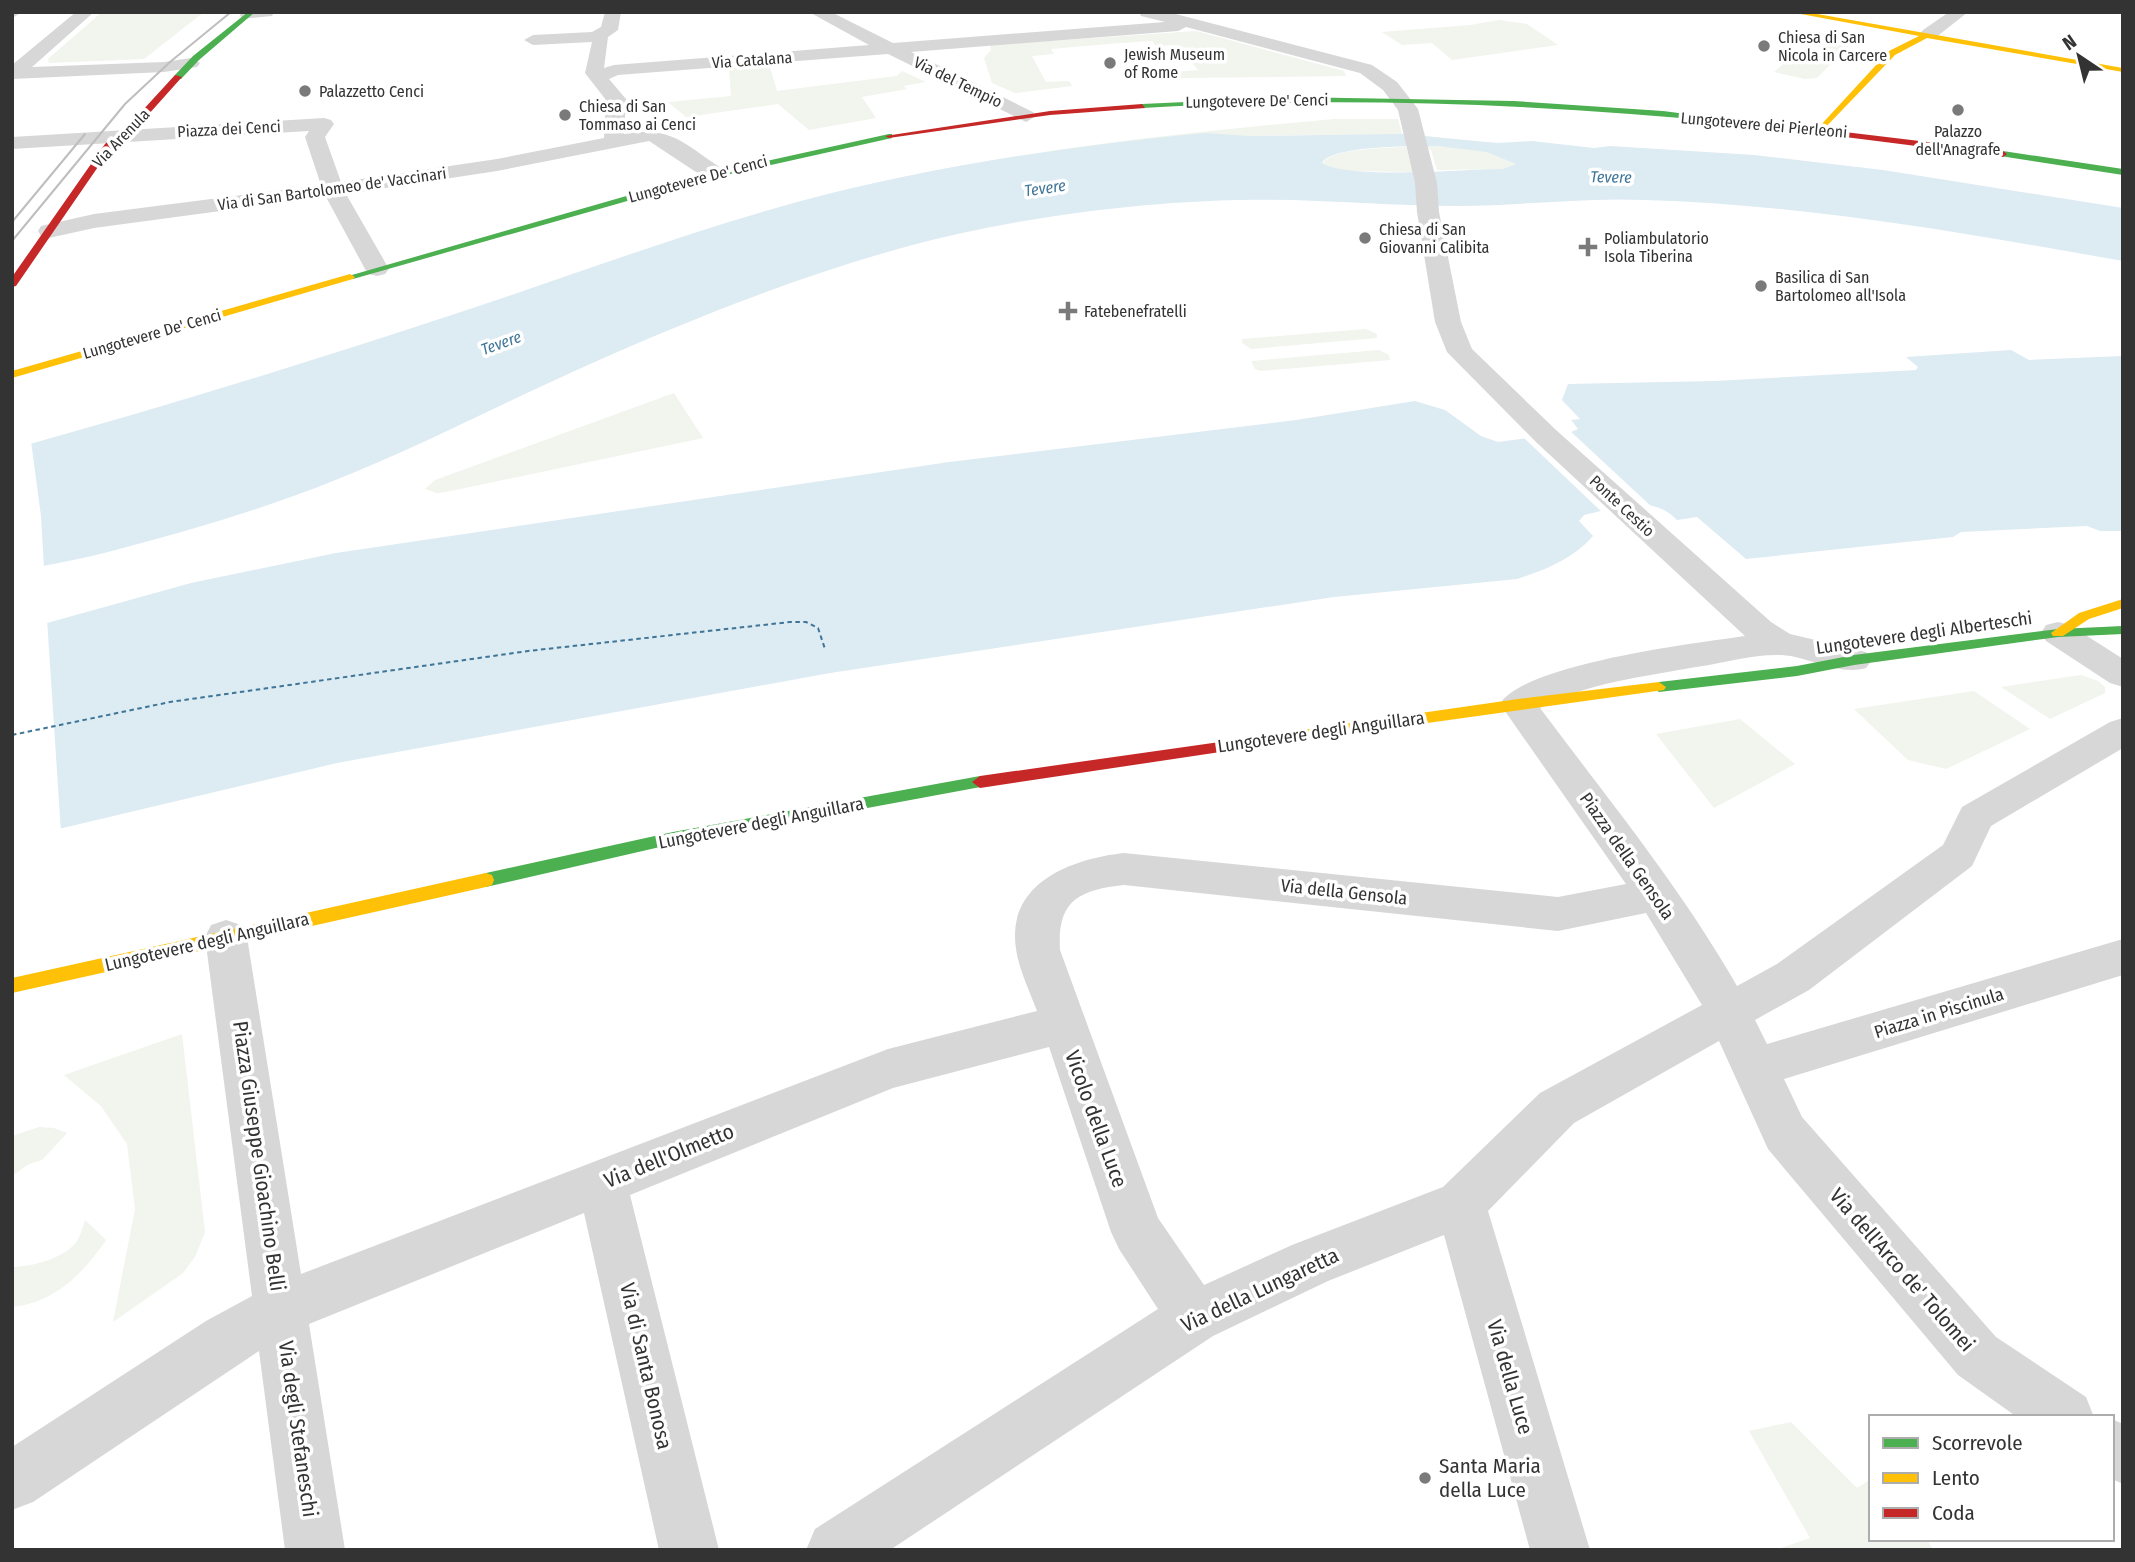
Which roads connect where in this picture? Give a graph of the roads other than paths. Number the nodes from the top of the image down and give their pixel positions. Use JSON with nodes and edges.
{"nodes":[{"id":1,"x":86,"y":12,"type":"edge"},
{"id":2,"x":266,"y":12,"type":"edge"},
{"id":3,"x":817,"y":12,"type":"edge"},
{"id":4,"x":1147,"y":12,"type":"edge"},
{"id":5,"x":1793,"y":12,"type":"edge"},
{"id":6,"x":1838,"y":12,"type":"edge"},
{"id":7,"x":1860,"y":12,"type":"edge"},
{"id":8,"x":1960,"y":12,"type":"edge"},
{"id":9,"x":250,"y":14,"type":"edge"},
{"id":10,"x":1194,"y":24,"type":"junction"},
{"id":11,"x":1903,"y":24,"type":"junction"},
{"id":12,"x":606,"y":26,"type":"edge"},
{"id":13,"x":1929,"y":34,"type":"junction"},
{"id":14,"x":533,"y":40,"type":"dead end"},
{"id":15,"x":889,"y":48,"type":"junction"},
{"id":16,"x":191,"y":63,"type":"junction"},
{"id":17,"x":2123,"y":70,"type":"edge"},
{"id":18,"x":595,"y":71,"type":"junction"},
{"id":19,"x":13,"y":74,"type":"edge"},
{"id":20,"x":1406,"y":105,"type":"junction"},
{"id":21,"x":1026,"y":116,"type":"junction"},
{"id":22,"x":1822,"y":129,"type":"junction"},
{"id":23,"x":118,"y":136,"type":"junction"},
{"id":24,"x":12,"y":142,"type":"edge"},
{"id":25,"x":614,"y":142,"type":"junction"},
{"id":26,"x":2123,"y":172,"type":"edge"},
{"id":27,"x":713,"y":173,"type":"junction"},
{"id":28,"x":333,"y":190,"type":"junction"},
{"id":29,"x":49,"y":231,"type":"junction"},
{"id":30,"x":377,"y":269,"type":"junction"},
{"id":31,"x":12,"y":284,"type":"edge"},
{"id":32,"x":12,"y":375,"type":"edge"},
{"id":33,"x":2123,"y":603,"type":"edge"},
{"id":34,"x":2123,"y":630,"type":"edge"},
{"id":35,"x":2058,"y":633,"type":"junction"},
{"id":36,"x":1789,"y":658,"type":"junction"},
{"id":37,"x":1854,"y":660,"type":"joint"},
{"id":38,"x":2123,"y":675,"type":"edge"},
{"id":39,"x":1518,"y":704,"type":"junction"},
{"id":40,"x":2123,"y":732,"type":"edge"},
{"id":41,"x":1656,"y":895,"type":"junction"},
{"id":42,"x":1042,"y":908,"type":"joint"},
{"id":43,"x":226,"y":937,"type":"junction"},
{"id":44,"x":2123,"y":957,"type":"edge"},
{"id":45,"x":12,"y":986,"type":"edge"},
{"id":46,"x":1729,"y":1013,"type":"junction"},
{"id":47,"x":1063,"y":1024,"type":"junction"},
{"id":48,"x":1755,"y":1068,"type":"junction"},
{"id":49,"x":602,"y":1183,"type":"junction"},
{"id":50,"x":1461,"y":1204,"type":"junction"},
{"id":51,"x":281,"y":1309,"type":"junction"},
{"id":52,"x":1194,"y":1317,"type":"junction"},
{"id":53,"x":2063,"y":1415,"type":"edge"},
{"id":54,"x":12,"y":1481,"type":"edge"},
{"id":55,"x":315,"y":1550,"type":"edge"},
{"id":56,"x":689,"y":1550,"type":"edge"},
{"id":57,"x":836,"y":1550,"type":"edge"},
{"id":58,"x":1560,"y":1550,"type":"edge"}],
"edges":[{"from":1,"to":19,"type":"street"},
{"from":2,"to":9,"type":"street"},
{"from":3,"to":15,"type":"street","name":"Via del Tempio"},
{"from":4,"to":10,"type":"street"},
{"from":5,"to":13,"type":"main road"},
{"from":6,"to":11,"type":"main road"},
{"from":7,"to":11,"type":"main road"},
{"from":8,"to":13,"type":"street"},
{"from":9,"to":16,"type":"main road","name":"Via Arenula"},
{"from":10,"to":15,"type":"street","name":"Via Catalana"},
{"from":10,"to":20,"type":"street"},
{"from":11,"to":13,"type":"main road"},
{"from":12,"to":14,"type":"street"},
{"from":12,"to":18,"type":"street"},
{"from":13,"to":17,"type":"main road"},
{"from":13,"to":22,"type":"main road"},
{"from":15,"to":18,"type":"street","name":"Via Catalana"},
{"from":15,"to":21,"type":"street","name":"Via del Tempio"},
{"from":16,"to":19,"type":"street"},
{"from":16,"to":23,"type":"main road","name":"Via Arenula"},
{"from":18,"to":25,"type":"street"},
{"from":20,"to":21,"type":"main road","name":"Lungotevere De' Cenci"},
{"from":20,"to":22,"type":"main road","name":"Lungotevere dei Pierleoni"},
{"from":20,"to":36,"type":"street","name":"Ponte Cestio"},
{"from":21,"to":27,"type":"main road","name":"Lungotevere De' Cenci"},
{"from":22,"to":26,"type":"main road","name":"Lungotevere dei Pierleoni"},
{"from":23,"to":24,"type":"street"},
{"from":23,"to":28,"type":"street","name":"Piazza dei Cenci"},
{"from":23,"to":29,"type":"main road","name":"Via Arenula"},
{"from":25,"to":27,"type":"street","name":"Via di San Bartolomeo de' Vaccinari"},
{"from":25,"to":28,"type":"street","name":"Via di San Bartolomeo de' Vaccinari"},
{"from":27,"to":30,"type":"main road","name":"Lungotevere De' Cenci"},
{"from":28,"to":29,"type":"street","name":"Via di San Bartolomeo de' Vaccinari"},
{"from":28,"to":30,"type":"street"},
{"from":29,"to":31,"type":"main road","name":"Via Arenula"},
{"from":30,"to":32,"type":"main road","name":"Lungotevere De' Cenci"},
{"from":33,"to":35,"type":"main road"},
{"from":34,"to":35,"type":"main road","name":"Lungotevere degli Alberteschi"},
{"from":35,"to":37,"type":"main road","name":"Lungotevere degli Alberteschi"},
{"from":35,"to":38,"type":"street"},
{"from":36,"to":37,"type":"street","name":"Lungotevere degli Anguillara"},
{"from":36,"to":39,"type":"street","name":"Lungotevere degli Anguillara"},
{"from":39,"to":41,"type":"street","name":"Piazza della Gensola"},
{"from":39,"to":43,"type":"main road","name":"Lungotevere degli Anguillara"},
{"from":40,"to":46,"type":"street"},
{"from":41,"to":42,"type":"street","name":"Via della Gensola"},
{"from":41,"to":46,"type":"street","name":"Piazza della Gensola"},
{"from":42,"to":47,"type":"street","name":"Vicolo della Luce"},
{"from":43,"to":45,"type":"main road","name":"Lungotevere degli Anguillara"},
{"from":43,"to":51,"type":"street","name":"Piazza Giuseppe Gioachino Belli"},
{"from":44,"to":48,"type":"street","name":"Piazza in Piscinula"},
{"from":46,"to":48,"type":"street"},
{"from":46,"to":50,"type":"street","name":"Via della Lungaretta"},
{"from":47,"to":49,"type":"street","name":"Via dell'Olmetto"},
{"from":47,"to":52,"type":"street","name":"Vicolo della Luce"},
{"from":48,"to":53,"type":"street","name":"Via dell'Arco de' Tolomei"},
{"from":49,"to":51,"type":"street","name":"Via dell'Olmetto"},
{"from":49,"to":56,"type":"street","name":"Via di Santa Bonosa"},
{"from":50,"to":52,"type":"street","name":"Via della Lungaretta"},
{"from":50,"to":58,"type":"street","name":"Via della Luce"},
{"from":51,"to":54,"type":"street","name":"Piazza Giuseppe Gioachino Belli"},
{"from":51,"to":55,"type":"street","name":"Via degli Stefaneschi"},
{"from":52,"to":57,"type":"street","name":"Via della Lungaretta"}]}
